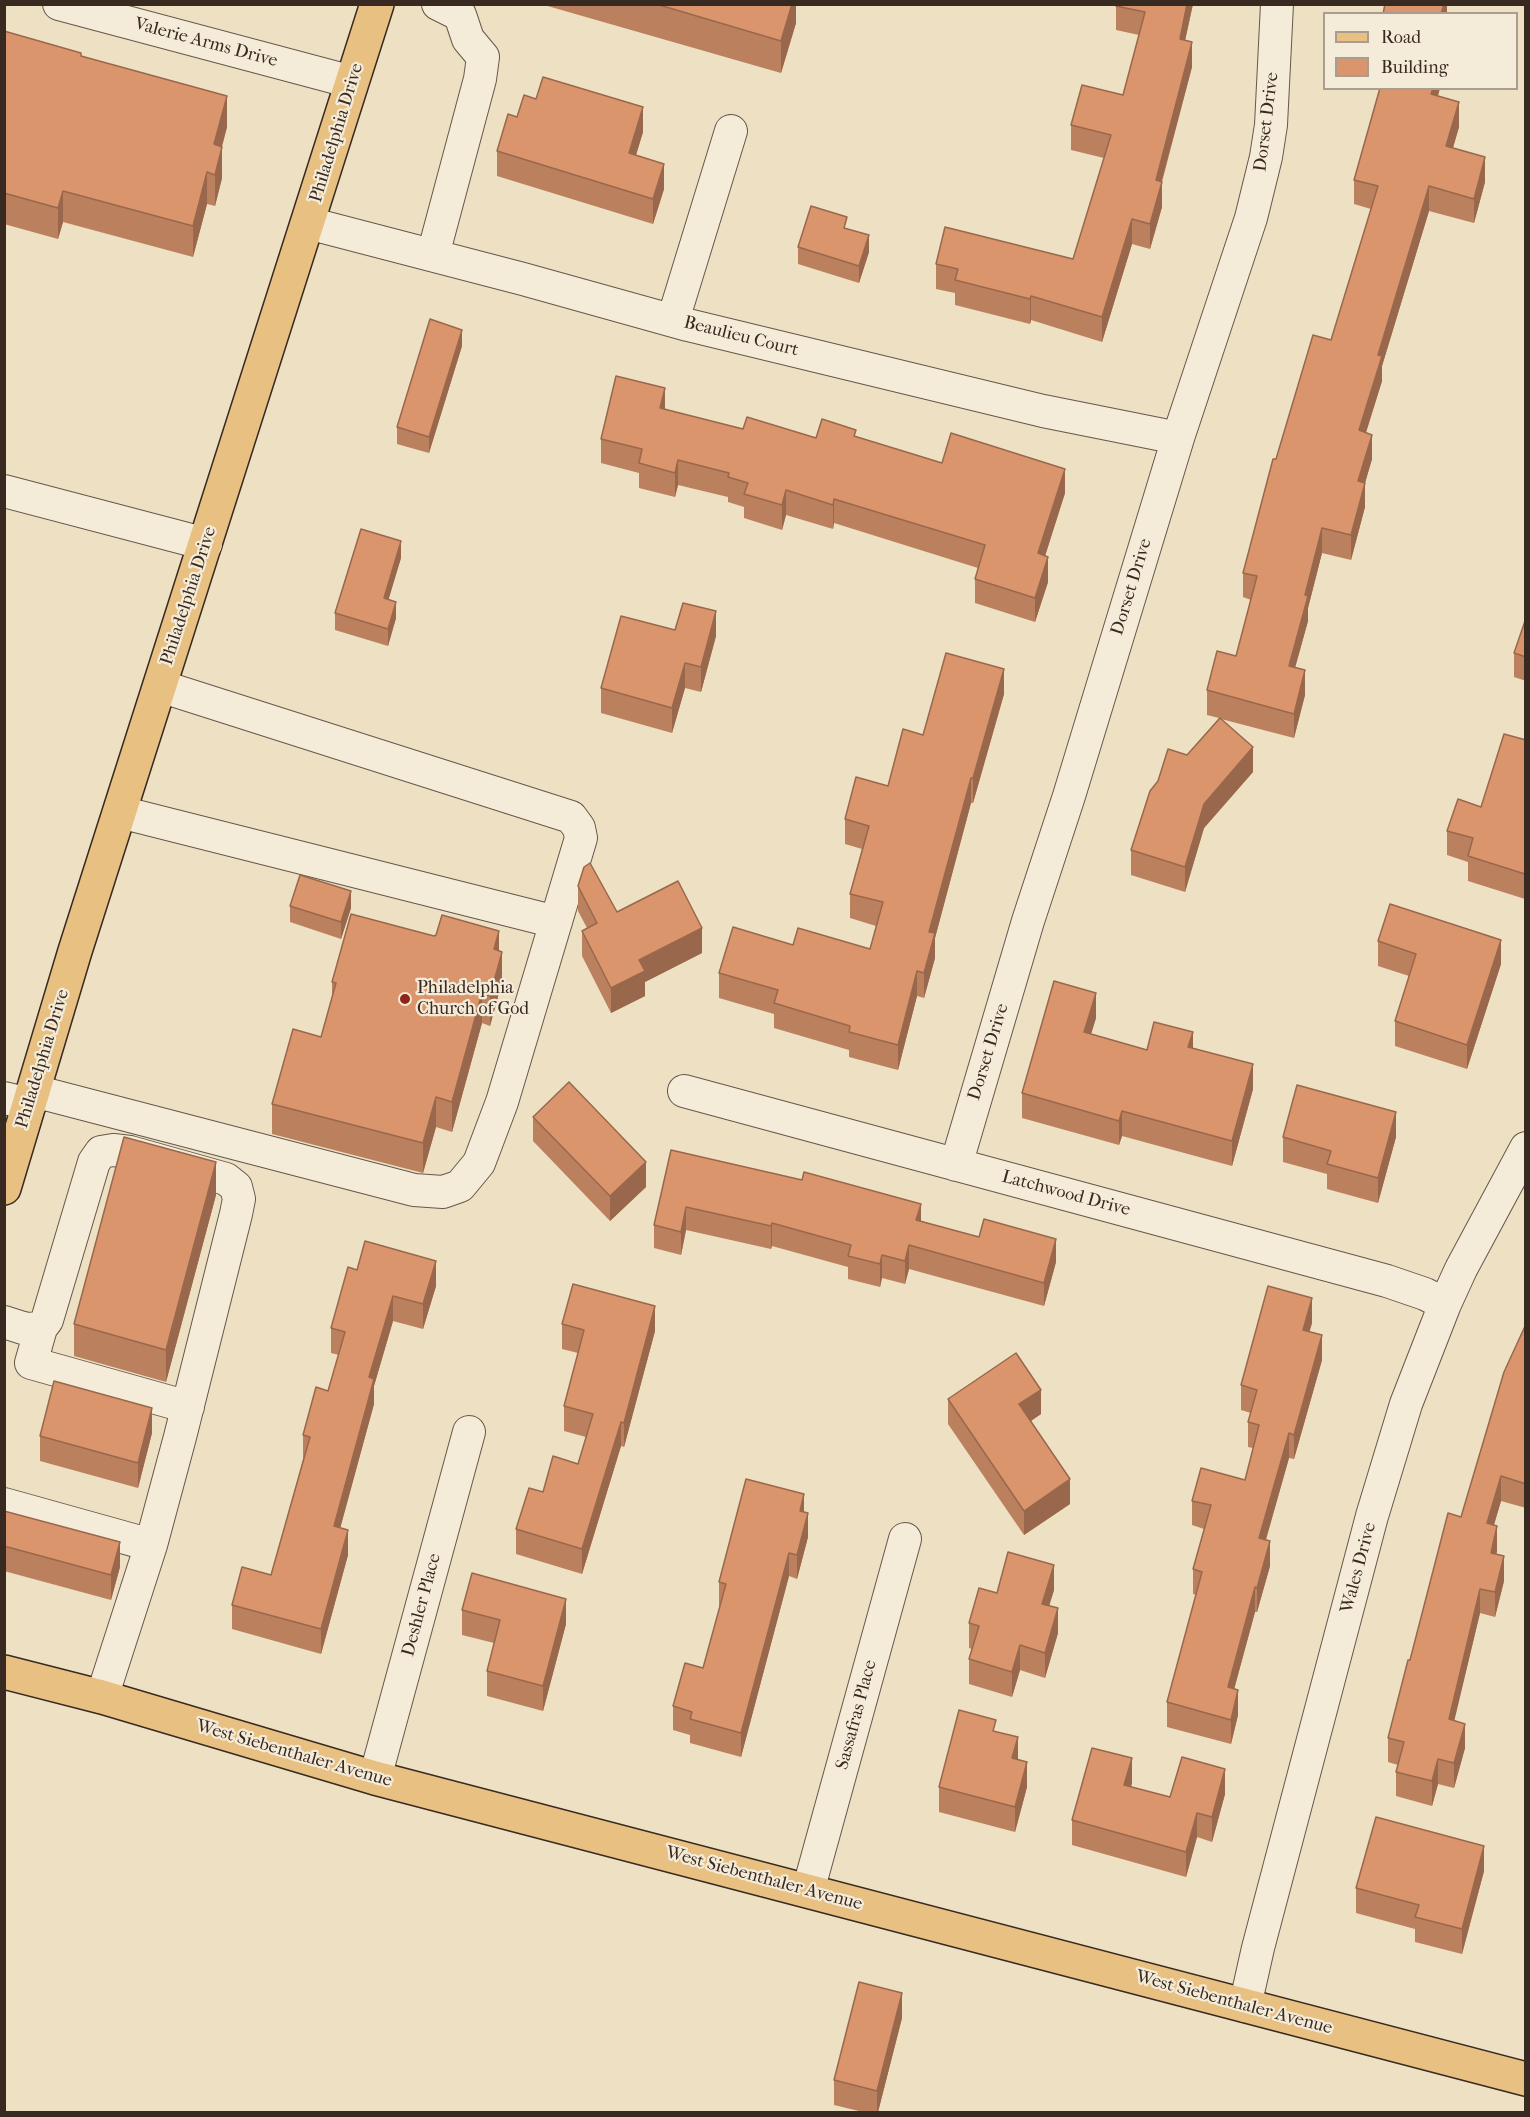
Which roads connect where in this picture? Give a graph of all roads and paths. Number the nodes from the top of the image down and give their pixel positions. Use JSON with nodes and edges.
{"nodes":[{"id":1,"x":59,"y":4,"type":"edge"},
{"id":2,"x":377,"y":4,"type":"edge"},
{"id":3,"x":438,"y":4,"type":"edge"},
{"id":4,"x":1277,"y":4,"type":"edge"},
{"id":5,"x":352,"y":82,"type":"junction"},
{"id":6,"x":731,"y":131,"type":"dead end"},
{"id":7,"x":308,"y":223,"type":"junction"},
{"id":8,"x":432,"y":255,"type":"junction"},
{"id":9,"x":673,"y":320,"type":"junction"},
{"id":10,"x":1178,"y":438,"type":"junction"},
{"id":11,"x":4,"y":491,"type":"edge"},
{"id":12,"x":206,"y":544,"type":"junction"},
{"id":13,"x":160,"y":686,"type":"junction"},
{"id":14,"x":120,"y":812,"type":"junction"},
{"id":15,"x":556,"y":921,"type":"junction"},
{"id":16,"x":684,"y":1091,"type":"dead end"},
{"id":17,"x":23,"y":1098,"type":"edge"},
{"id":18,"x":1526,"y":1148,"type":"edge"},
{"id":19,"x":956,"y":1165,"type":"junction"},
{"id":20,"x":4,"y":1188,"type":"edge"},
{"id":21,"x":1445,"y":1304,"type":"junction"},
{"id":22,"x":4,"y":1322,"type":"edge"},
{"id":23,"x":41,"y":1328,"type":"junction"},
{"id":24,"x":188,"y":1407,"type":"junction"},
{"id":25,"x":469,"y":1432,"type":"dead end"},
{"id":26,"x":4,"y":1504,"type":"edge"},
{"id":27,"x":905,"y":1539,"type":"dead end"},
{"id":28,"x":151,"y":1545,"type":"junction"},
{"id":29,"x":4,"y":1672,"type":"edge"},
{"id":30,"x":102,"y":1697,"type":"junction"},
{"id":31,"x":375,"y":1778,"type":"junction"},
{"id":32,"x":808,"y":1891,"type":"junction"},
{"id":33,"x":1245,"y":2006,"type":"junction"},
{"id":34,"x":1526,"y":2079,"type":"edge"}],
"edges":[{"from":1,"to":5,"type":"street","name":"Valerie Arms Drive"},
{"from":2,"to":5,"type":"main road","name":"Philadelphia Drive"},
{"from":3,"to":8,"type":"street"},
{"from":4,"to":10,"type":"street","name":"Dorset Drive"},
{"from":5,"to":7,"type":"main road","name":"Philadelphia Drive"},
{"from":6,"to":9,"type":"street"},
{"from":7,"to":8,"type":"street","name":"Beaulieu Court"},
{"from":7,"to":12,"type":"main road","name":"Philadelphia Drive"},
{"from":8,"to":9,"type":"street","name":"Beaulieu Court"},
{"from":9,"to":10,"type":"street","name":"Beaulieu Court"},
{"from":10,"to":19,"type":"street","name":"Dorset Drive"},
{"from":11,"to":12,"type":"street"},
{"from":12,"to":13,"type":"main road","name":"Philadelphia Drive"},
{"from":13,"to":14,"type":"main road","name":"Philadelphia Drive"},
{"from":13,"to":15,"type":"street"},
{"from":14,"to":15,"type":"street"},
{"from":14,"to":17,"type":"main road","name":"Philadelphia Drive"},
{"from":15,"to":17,"type":"street"},
{"from":16,"to":19,"type":"street","name":"Latchwood Drive"},
{"from":17,"to":20,"type":"main road","name":"Philadelphia Drive"},
{"from":18,"to":21,"type":"street","name":"Wales Drive"},
{"from":19,"to":21,"type":"street","name":"Latchwood Drive"},
{"from":21,"to":33,"type":"street","name":"Wales Drive"},
{"from":22,"to":23,"type":"street"},
{"from":23,"to":24,"type":"street"},
{"from":23,"to":24,"type":"street"},
{"from":24,"to":28,"type":"street"},
{"from":25,"to":31,"type":"street","name":"Deshler Place"},
{"from":26,"to":28,"type":"street"},
{"from":27,"to":32,"type":"street","name":"Sassafras Place"},
{"from":28,"to":30,"type":"street"},
{"from":29,"to":30,"type":"main road","name":"West Siebenthaler Avenue"},
{"from":30,"to":31,"type":"main road","name":"West Siebenthaler Avenue"},
{"from":31,"to":32,"type":"main road","name":"West Siebenthaler Avenue"},
{"from":32,"to":33,"type":"main road","name":"West Siebenthaler Avenue"},
{"from":33,"to":34,"type":"main road","name":"West Siebenthaler Avenue"}]}
